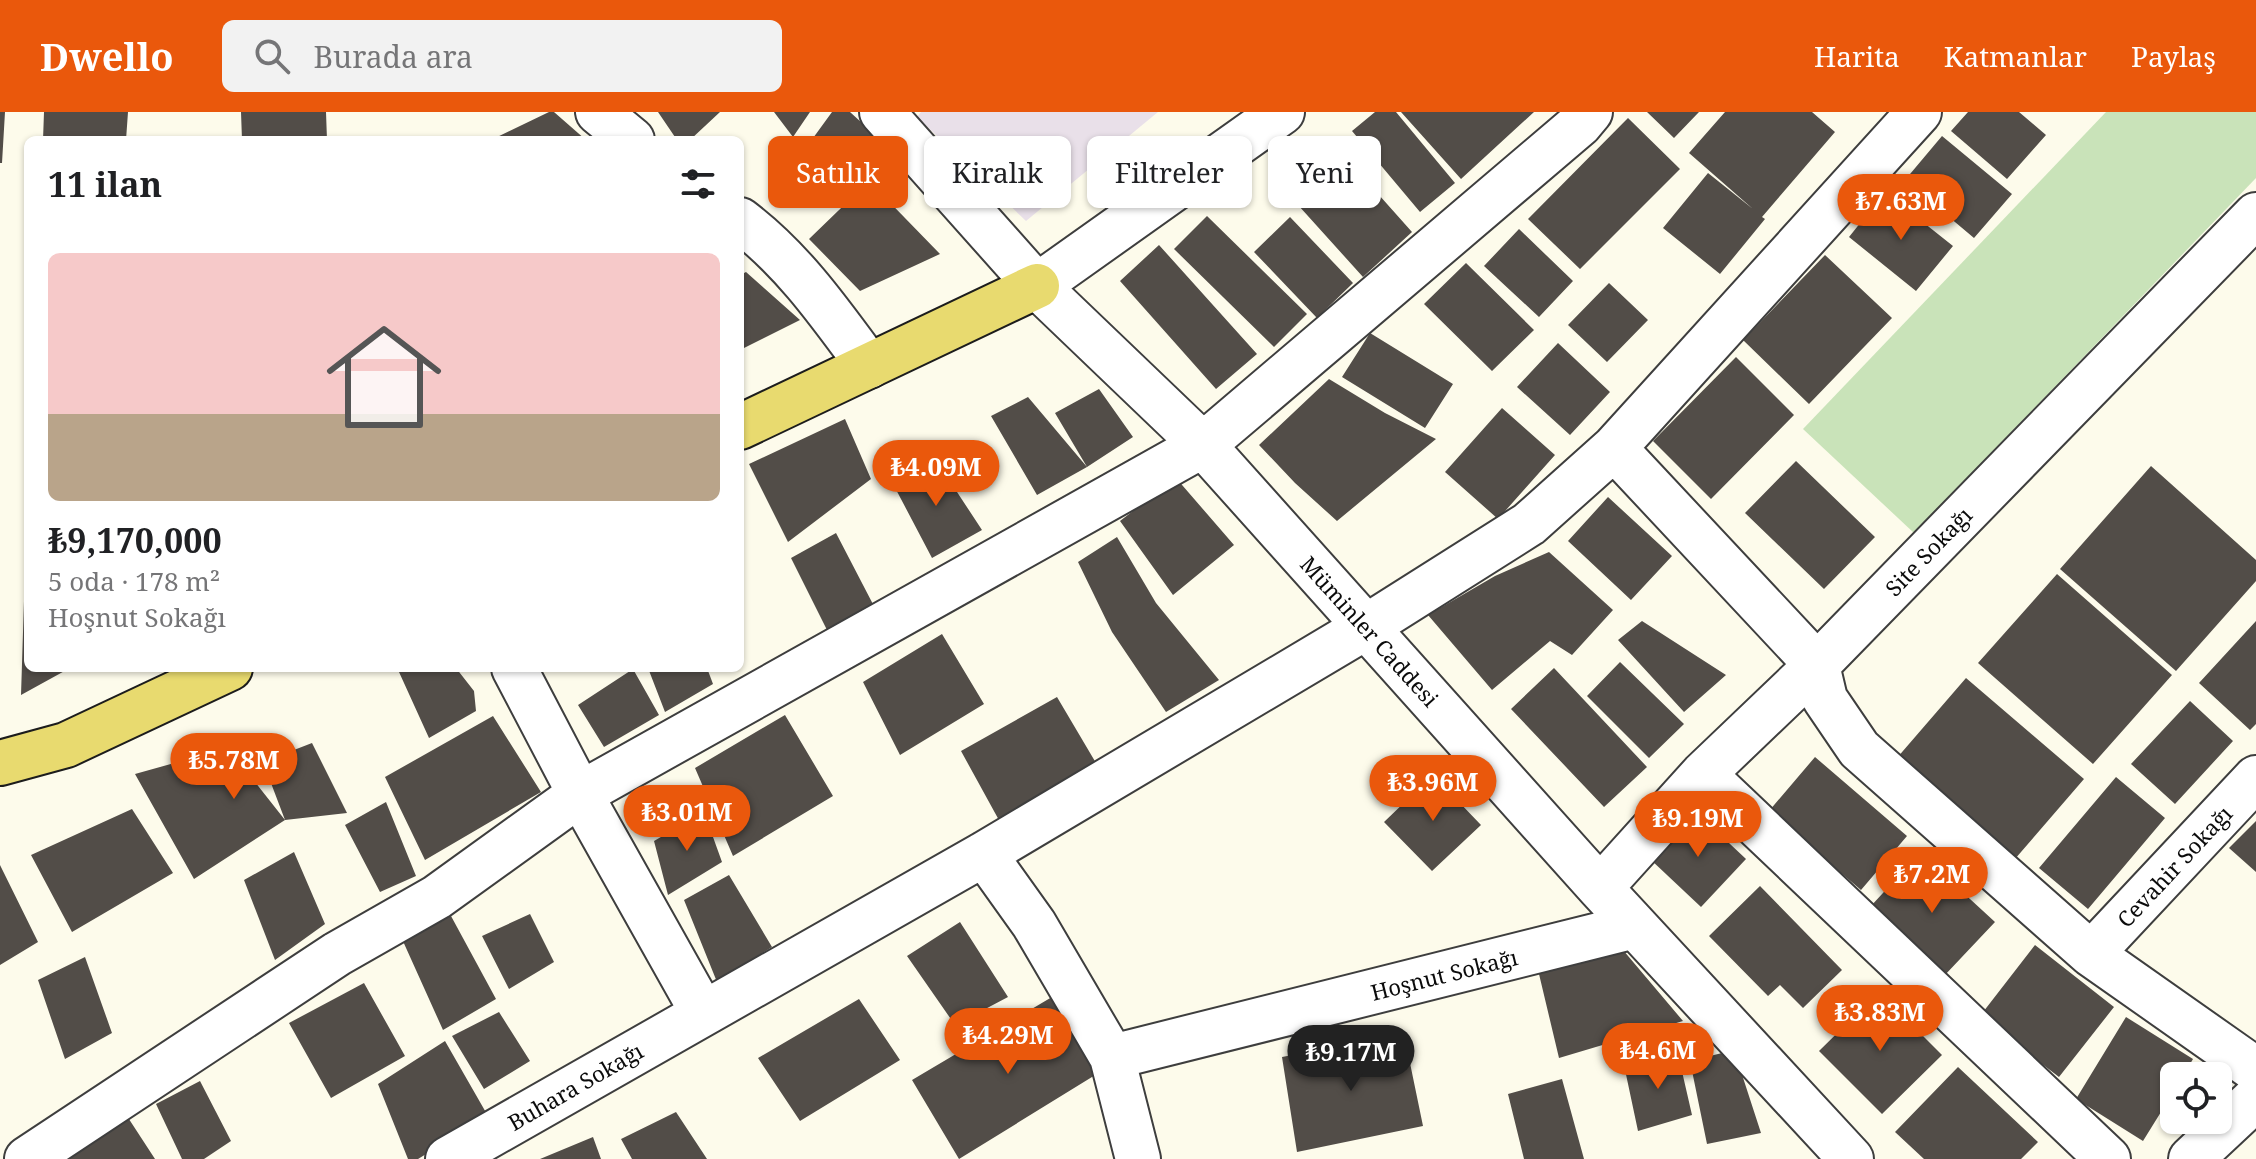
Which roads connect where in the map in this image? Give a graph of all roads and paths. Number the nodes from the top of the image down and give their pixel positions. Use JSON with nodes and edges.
{"nodes":[{"id":1,"x":598,"y":112,"type":"edge"},
{"id":2,"x":882,"y":112,"type":"edge"},
{"id":3,"x":1282,"y":112,"type":"edge"},
{"id":4,"x":1590,"y":112,"type":"edge"},
{"id":5,"x":1919,"y":112,"type":"edge"},
{"id":6,"x":627,"y":136,"type":"edge"},
{"id":7,"x":2256,"y":215,"type":"edge"},
{"id":8,"x":744,"y":223,"type":"edge"},
{"id":9,"x":1037,"y":286,"type":"junction"},
{"id":10,"x":869,"y":366,"type":"junction"},
{"id":11,"x":744,"y":425,"type":"edge"},
{"id":12,"x":1203,"y":445,"type":"junction"},
{"id":13,"x":1614,"y":448,"type":"junction"},
{"id":14,"x":1366,"y":627,"type":"junction"},
{"id":15,"x":1817,"y":665,"type":"junction"},
{"id":16,"x":221,"y":672,"type":"edge"},
{"id":17,"x":516,"y":672,"type":"edge"},
{"id":18,"x":0,"y":763,"type":"edge"},
{"id":19,"x":1703,"y":774,"type":"junction"},
{"id":20,"x":2256,"y":778,"type":"edge"},
{"id":21,"x":580,"y":794,"type":"junction"},
{"id":22,"x":984,"y":854,"type":"junction"},
{"id":23,"x":1600,"y":888,"type":"junction"},
{"id":24,"x":1635,"y":926,"type":"junction"},
{"id":25,"x":2091,"y":954,"type":"junction"},
{"id":26,"x":703,"y":1013,"type":"junction"},
{"id":27,"x":1112,"y":1057,"type":"junction"},
{"id":28,"x":2256,"y":1070,"type":"edge"},
{"id":29,"x":2248,"y":1120,"type":"edge"},
{"id":30,"x":27,"y":1159,"type":"edge"},
{"id":31,"x":448,"y":1159,"type":"edge"},
{"id":32,"x":1138,"y":1159,"type":"edge"},
{"id":33,"x":1851,"y":1159,"type":"edge"},
{"id":34,"x":2108,"y":1159,"type":"edge"},
{"id":35,"x":2191,"y":1159,"type":"edge"}],
"edges":[{"from":1,"to":6,"type":"street"},
{"from":2,"to":9,"type":"street","name":"Müminler Caddesi"},
{"from":3,"to":9,"type":"street"},
{"from":4,"to":12,"type":"street"},
{"from":5,"to":13,"type":"street","name":"Buhara Sokağı"},
{"from":7,"to":15,"type":"street","name":"Site Sokağı"},
{"from":8,"to":10,"type":"street"},
{"from":9,"to":10,"type":"main road"},
{"from":9,"to":12,"type":"street","name":"Müminler Caddesi"},
{"from":10,"to":11,"type":"main road"},
{"from":12,"to":14,"type":"street","name":"Müminler Caddesi"},
{"from":12,"to":21,"type":"street"},
{"from":13,"to":14,"type":"street","name":"Buhara Sokağı"},
{"from":13,"to":15,"type":"street"},
{"from":14,"to":22,"type":"street","name":"Buhara Sokağı"},
{"from":14,"to":23,"type":"street","name":"Müminler Caddesi"},
{"from":15,"to":19,"type":"street","name":"Site Sokağı"},
{"from":15,"to":25,"type":"street"},
{"from":16,"to":18,"type":"main road"},
{"from":17,"to":21,"type":"street"},
{"from":19,"to":23,"type":"street","name":"Site Sokağı"},
{"from":19,"to":34,"type":"street"},
{"from":20,"to":25,"type":"street","name":"Cevahir Sokağı"},
{"from":21,"to":26,"type":"street"},
{"from":21,"to":30,"type":"street"},
{"from":22,"to":26,"type":"street","name":"Buhara Sokağı"},
{"from":22,"to":27,"type":"street"},
{"from":23,"to":24,"type":"street","name":"Müminler Caddesi"},
{"from":24,"to":27,"type":"street","name":"Hoşnut Sokağı"},
{"from":24,"to":33,"type":"street","name":"Müminler Caddesi"},
{"from":25,"to":28,"type":"street"},
{"from":26,"to":31,"type":"street","name":"Buhara Sokağı"},
{"from":27,"to":32,"type":"street"},
{"from":29,"to":35,"type":"street"}]}
